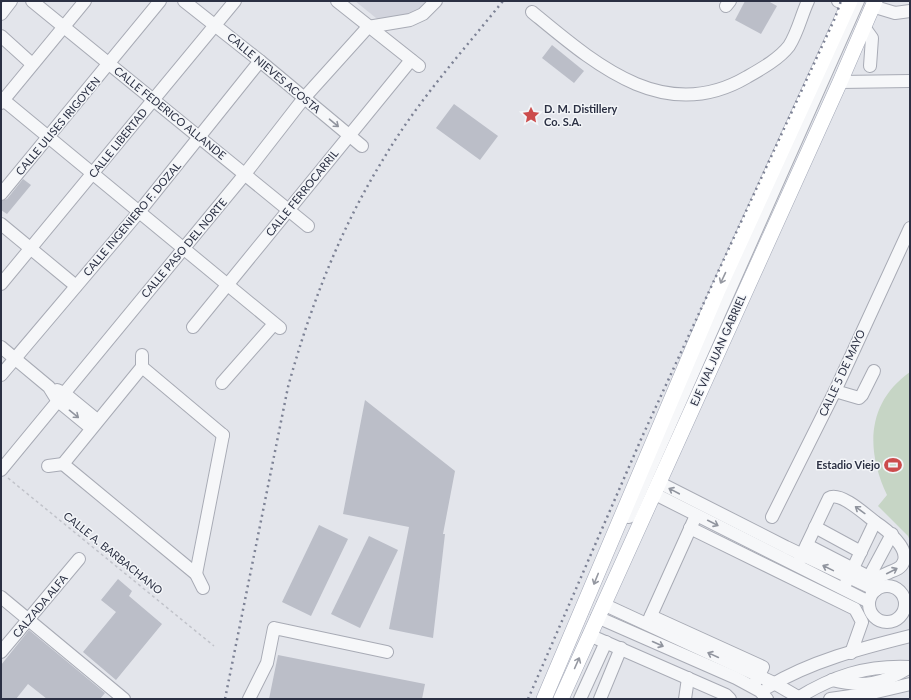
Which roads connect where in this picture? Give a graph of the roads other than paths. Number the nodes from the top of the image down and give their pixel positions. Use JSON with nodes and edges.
{"nodes":[{"id":1,"x":11,"y":1,"type":"edge"},
{"id":2,"x":32,"y":1,"type":"edge"},
{"id":3,"x":85,"y":1,"type":"edge"},
{"id":4,"x":160,"y":1,"type":"edge"},
{"id":5,"x":184,"y":1,"type":"edge"},
{"id":6,"x":235,"y":1,"type":"edge"},
{"id":7,"x":337,"y":1,"type":"edge"},
{"id":8,"x":436,"y":1,"type":"edge"},
{"id":9,"x":808,"y":1,"type":"edge"},
{"id":10,"x":859,"y":2,"type":"edge"},
{"id":11,"x":532,"y":12,"type":"dead end"},
{"id":12,"x":1,"y":14,"type":"edge"},
{"id":13,"x":909,"y":15,"type":"edge"},
{"id":14,"x":215,"y":25,"type":"junction"},
{"id":15,"x":64,"y":26,"type":"junction"},
{"id":16,"x":368,"y":27,"type":"junction"},
{"id":17,"x":862,"y":30,"type":"junction"},
{"id":18,"x":1,"y":36,"type":"edge"},
{"id":19,"x":260,"y":61,"type":"junction"},
{"id":20,"x":32,"y":64,"type":"junction"},
{"id":21,"x":109,"y":64,"type":"junction"},
{"id":22,"x":870,"y":66,"type":"dead end"},
{"id":23,"x":910,"y":81,"type":"edge"},
{"id":24,"x":840,"y":82,"type":"junction"},
{"id":25,"x":304,"y":98,"type":"junction"},
{"id":26,"x":153,"y":99,"type":"junction"},
{"id":27,"x":2,"y":101,"type":"edge"},
{"id":28,"x":49,"y":136,"type":"junction"},
{"id":29,"x":348,"y":136,"type":"junction"},
{"id":30,"x":199,"y":137,"type":"junction"},
{"id":31,"x":362,"y":146,"type":"dead end"},
{"id":32,"x":93,"y":173,"type":"junction"},
{"id":33,"x":245,"y":174,"type":"junction"},
{"id":34,"x":1,"y":194,"type":"edge"},
{"id":35,"x":289,"y":210,"type":"junction"},
{"id":36,"x":139,"y":212,"type":"junction"},
{"id":37,"x":1,"y":224,"type":"edge"},
{"id":38,"x":308,"y":226,"type":"dead end"},
{"id":39,"x":910,"y":228,"type":"edge"},
{"id":40,"x":31,"y":247,"type":"junction"},
{"id":41,"x":183,"y":248,"type":"junction"},
{"id":42,"x":1,"y":284,"type":"edge"},
{"id":43,"x":227,"y":285,"type":"junction"},
{"id":44,"x":76,"y":286,"type":"junction"},
{"id":45,"x":193,"y":327,"type":"dead end"},
{"id":46,"x":1,"y":346,"type":"edge"},
{"id":47,"x":142,"y":354,"type":"dead end"},
{"id":48,"x":15,"y":358,"type":"junction"},
{"id":49,"x":142,"y":367,"type":"junction"},
{"id":50,"x":874,"y":371,"type":"dead end"},
{"id":51,"x":1,"y":374,"type":"edge"},
{"id":52,"x":222,"y":383,"type":"dead end"},
{"id":53,"x":835,"y":391,"type":"junction"},
{"id":54,"x":60,"y":396,"type":"junction"},
{"id":55,"x":94,"y":424,"type":"junction"},
{"id":56,"x":63,"y":464,"type":"junction"},
{"id":57,"x":48,"y":466,"type":"dead end"},
{"id":58,"x":4,"y":474,"type":"edge"},
{"id":59,"x":656,"y":488,"type":"junction"},
{"id":60,"x":698,"y":510,"type":"junction"},
{"id":61,"x":772,"y":517,"type":"dead end"},
{"id":62,"x":876,"y":522,"type":"junction"},
{"id":63,"x":690,"y":528,"type":"junction"},
{"id":64,"x":815,"y":528,"type":"junction"},
{"id":65,"x":892,"y":534,"type":"junction"},
{"id":66,"x":741,"y":538,"type":"junction"},
{"id":67,"x":860,"y":552,"type":"junction"},
{"id":68,"x":802,"y":556,"type":"junction"},
{"id":69,"x":781,"y":558,"type":"junction"},
{"id":70,"x":79,"y":559,"type":"dead end"},
{"id":71,"x":623,"y":560,"type":"junction"},
{"id":72,"x":850,"y":573,"type":"junction"},
{"id":73,"x":196,"y":574,"type":"junction"},
{"id":74,"x":869,"y":577,"type":"junction"},
{"id":75,"x":203,"y":588,"type":"dead end"},
{"id":76,"x":827,"y":588,"type":"junction"},
{"id":77,"x":842,"y":589,"type":"junction"},
{"id":78,"x":876,"y":590,"type":"junction"},
{"id":79,"x":906,"y":591,"type":"edge"},
{"id":80,"x":1,"y":597,"type":"edge"},
{"id":81,"x":869,"y":602,"type":"junction"},
{"id":82,"x":908,"y":606,"type":"edge"},
{"id":83,"x":600,"y":611,"type":"junction"},
{"id":84,"x":899,"y":619,"type":"junction"},
{"id":85,"x":28,"y":620,"type":"junction"},
{"id":86,"x":649,"y":621,"type":"junction"},
{"id":87,"x":577,"y":624,"type":"junction"},
{"id":88,"x":910,"y":630,"type":"edge"},
{"id":89,"x":589,"y":635,"type":"junction"},
{"id":90,"x":910,"y":636,"type":"edge"},
{"id":91,"x":642,"y":637,"type":"junction"},
{"id":92,"x":606,"y":642,"type":"junction"},
{"id":93,"x":692,"y":646,"type":"junction"},
{"id":94,"x":621,"y":648,"type":"junction"},
{"id":95,"x":1,"y":652,"type":"edge"},
{"id":96,"x":387,"y":652,"type":"dead end"},
{"id":97,"x":851,"y":652,"type":"junction"},
{"id":98,"x":736,"y":666,"type":"junction"},
{"id":99,"x":910,"y":667,"type":"edge"},
{"id":100,"x":759,"y":676,"type":"junction"},
{"id":101,"x":688,"y":678,"type":"junction"},
{"id":102,"x":774,"y":683,"type":"junction"},
{"id":103,"x":910,"y":684,"type":"edge"},
{"id":104,"x":760,"y":693,"type":"edge"},
{"id":105,"x":117,"y":697,"type":"edge"},
{"id":106,"x":797,"y":698,"type":"edge"},
{"id":107,"x":249,"y":699,"type":"edge"},
{"id":108,"x":536,"y":699,"type":"edge"},
{"id":109,"x":544,"y":699,"type":"edge"},
{"id":110,"x":561,"y":699,"type":"edge"},
{"id":111,"x":580,"y":699,"type":"edge"},
{"id":112,"x":600,"y":699,"type":"edge"},
{"id":113,"x":685,"y":699,"type":"edge"},
{"id":114,"x":730,"y":699,"type":"edge"},
{"id":115,"x":830,"y":699,"type":"edge"}],
"edges":[{"from":1,"to":12,"type":"street"},
{"from":2,"to":15,"type":"street","name":"CALLE FEDERICO ALLANDE"},
{"from":3,"to":15,"type":"street"},
{"from":4,"to":21,"type":"street","name":"CALLE ULISES IRIGOYEN"},
{"from":5,"to":14,"type":"street","name":"CALLE NIEVES ACOSTA"},
{"from":6,"to":14,"type":"street","name":"CALLE LIBERTAD"},
{"from":7,"to":16,"type":"street"},
{"from":8,"to":16,"type":"street"},
{"from":9,"to":11,"type":"street"},
{"from":10,"to":13,"type":"street"},
{"from":10,"to":17,"type":"main road","name":"EJE VIAL JUAN GABRIEL"},
{"from":10,"to":71,"type":"street"},
{"from":10,"to":87,"type":"main road","name":"EJE VIAL JUAN GABRIEL","one_way":true},
{"from":14,"to":19,"type":"street","name":"CALLE NIEVES ACOSTA"},
{"from":14,"to":26,"type":"street","name":"CALLE LIBERTAD"},
{"from":15,"to":20,"type":"street"},
{"from":15,"to":21,"type":"street","name":"CALLE FEDERICO ALLANDE"},
{"from":16,"to":25,"type":"street","name":"CALLE PASO DEL NORTE"},
{"from":16,"to":29,"type":"street","name":"CALLE FERROCARRIL"},
{"from":17,"to":22,"type":"street"},
{"from":17,"to":24,"type":"main road","name":"EJE VIAL JUAN GABRIEL"},
{"from":18,"to":20,"type":"street"},
{"from":19,"to":25,"type":"street","name":"CALLE NIEVES ACOSTA"},
{"from":19,"to":30,"type":"street","name":"CALLE INGENIERO F. DOZAL"},
{"from":20,"to":27,"type":"street"},
{"from":21,"to":26,"type":"street","name":"CALLE FEDERICO ALLANDE"},
{"from":21,"to":28,"type":"street","name":"CALLE ULISES IRIGOYEN"},
{"from":23,"to":24,"type":"street"},
{"from":24,"to":59,"type":"main road","name":"EJE VIAL JUAN GABRIEL"},
{"from":25,"to":29,"type":"street","name":"CALLE NIEVES ACOSTA","one_way":true},
{"from":25,"to":33,"type":"street","name":"CALLE PASO DEL NORTE"},
{"from":26,"to":30,"type":"street","name":"CALLE FEDERICO ALLANDE"},
{"from":26,"to":32,"type":"street","name":"CALLE LIBERTAD"},
{"from":27,"to":28,"type":"street"},
{"from":28,"to":32,"type":"street"},
{"from":28,"to":34,"type":"street","name":"CALLE ULISES IRIGOYEN"},
{"from":29,"to":31,"type":"street","name":"CALLE NIEVES ACOSTA"},
{"from":29,"to":35,"type":"street","name":"CALLE FERROCARRIL"},
{"from":30,"to":33,"type":"street","name":"CALLE FEDERICO ALLANDE"},
{"from":30,"to":36,"type":"street","name":"CALLE INGENIERO F. DOZAL"},
{"from":32,"to":36,"type":"street"},
{"from":32,"to":40,"type":"street","name":"CALLE LIBERTAD"},
{"from":33,"to":35,"type":"street","name":"CALLE FEDERICO ALLANDE"},
{"from":33,"to":41,"type":"street","name":"CALLE PASO DEL NORTE"},
{"from":35,"to":38,"type":"street","name":"CALLE FEDERICO ALLANDE"},
{"from":35,"to":43,"type":"street","name":"CALLE FERROCARRIL"},
{"from":36,"to":41,"type":"street"},
{"from":36,"to":44,"type":"street","name":"CALLE INGENIERO F. DOZAL"},
{"from":37,"to":40,"type":"street"},
{"from":39,"to":53,"type":"street","name":"CALLE 5 DE MAYO"},
{"from":40,"to":42,"type":"street","name":"CALLE LIBERTAD"},
{"from":40,"to":44,"type":"street"},
{"from":41,"to":43,"type":"street"},
{"from":41,"to":54,"type":"street","name":"CALLE PASO DEL NORTE"},
{"from":43,"to":45,"type":"street","name":"CALLE FERROCARRIL"},
{"from":43,"to":52,"type":"street"},
{"from":44,"to":48,"type":"street","name":"CALLE INGENIERO F. DOZAL"},
{"from":46,"to":48,"type":"street"},
{"from":47,"to":49,"type":"street"},
{"from":48,"to":51,"type":"street","name":"CALLE INGENIERO F. DOZAL"},
{"from":48,"to":54,"type":"street"},
{"from":49,"to":55,"type":"street"},
{"from":49,"to":73,"type":"street"},
{"from":50,"to":53,"type":"street"},
{"from":53,"to":61,"type":"street","name":"CALLE 5 DE MAYO"},
{"from":54,"to":55,"type":"street"},
{"from":54,"to":58,"type":"street","name":"CALLE PASO DEL NORTE"},
{"from":55,"to":56,"type":"street"},
{"from":56,"to":57,"type":"street"},
{"from":56,"to":73,"type":"street"},
{"from":59,"to":60,"type":"street"},
{"from":59,"to":71,"type":"main road","name":"EJE VIAL JUAN GABRIEL"},
{"from":60,"to":63,"type":"street"},
{"from":60,"to":66,"type":"street"},
{"from":62,"to":64,"type":"street","one_way":true},
{"from":62,"to":65,"type":"street"},
{"from":62,"to":67,"type":"street"},
{"from":63,"to":66,"type":"street"},
{"from":63,"to":86,"type":"street"},
{"from":64,"to":67,"type":"street"},
{"from":64,"to":68,"type":"street"},
{"from":65,"to":74,"type":"street"},
{"from":74,"to":65,"type":"street","one_way":true},
{"from":66,"to":69,"type":"street"},
{"from":67,"to":72,"type":"street"},
{"from":68,"to":69,"type":"street"},
{"from":68,"to":72,"type":"street"},
{"from":68,"to":76,"type":"street"},
{"from":69,"to":76,"type":"street"},
{"from":70,"to":85,"type":"street","name":"CALZADA ALFA"},
{"from":71,"to":83,"type":"main road","name":"EJE VIAL JUAN GABRIEL"},
{"from":72,"to":74,"type":"street"},
{"from":72,"to":77,"type":"street"},
{"from":72,"to":78,"type":"street"},
{"from":73,"to":75,"type":"street"},
{"from":76,"to":77,"type":"street"},
{"from":76,"to":97,"type":"street"},
{"from":77,"to":81,"type":"street"},
{"from":78,"to":79,"type":"street"},
{"from":78,"to":81,"type":"street"},
{"from":79,"to":82,"type":"street"},
{"from":80,"to":85,"type":"street"},
{"from":81,"to":84,"type":"street"},
{"from":82,"to":84,"type":"street"},
{"from":83,"to":86,"type":"street"},
{"from":83,"to":89,"type":"main road","name":"EJE VIAL JUAN GABRIEL"},
{"from":83,"to":91,"type":"street"},
{"from":84,"to":88,"type":"street"},
{"from":85,"to":95,"type":"street","name":"CALZADA ALFA"},
{"from":85,"to":105,"type":"street"},
{"from":86,"to":91,"type":"street"},
{"from":86,"to":93,"type":"street"},
{"from":87,"to":108,"type":"main road"},
{"from":87,"to":109,"type":"main road","name":"EJE VIAL JUAN GABRIEL"},
{"from":89,"to":92,"type":"street"},
{"from":110,"to":89,"type":"main road","name":"EJE VIAL JUAN GABRIEL","one_way":true},
{"from":90,"to":97,"type":"street"},
{"from":91,"to":93,"type":"street","one_way":true},
{"from":92,"to":94,"type":"street"},
{"from":92,"to":111,"type":"street"},
{"from":93,"to":98,"type":"street"},
{"from":93,"to":98,"type":"street"},
{"from":94,"to":101,"type":"street"},
{"from":94,"to":112,"type":"street"},
{"from":96,"to":107,"type":"street"},
{"from":97,"to":102,"type":"street"},
{"from":98,"to":100,"type":"street"},
{"from":98,"to":104,"type":"street"},
{"from":99,"to":106,"type":"street"},
{"from":100,"to":102,"type":"street"},
{"from":100,"to":104,"type":"street"},
{"from":101,"to":113,"type":"street"},
{"from":101,"to":114,"type":"street"},
{"from":102,"to":104,"type":"street"},
{"from":102,"to":106,"type":"street"},
{"from":103,"to":115,"type":"street"}]}
